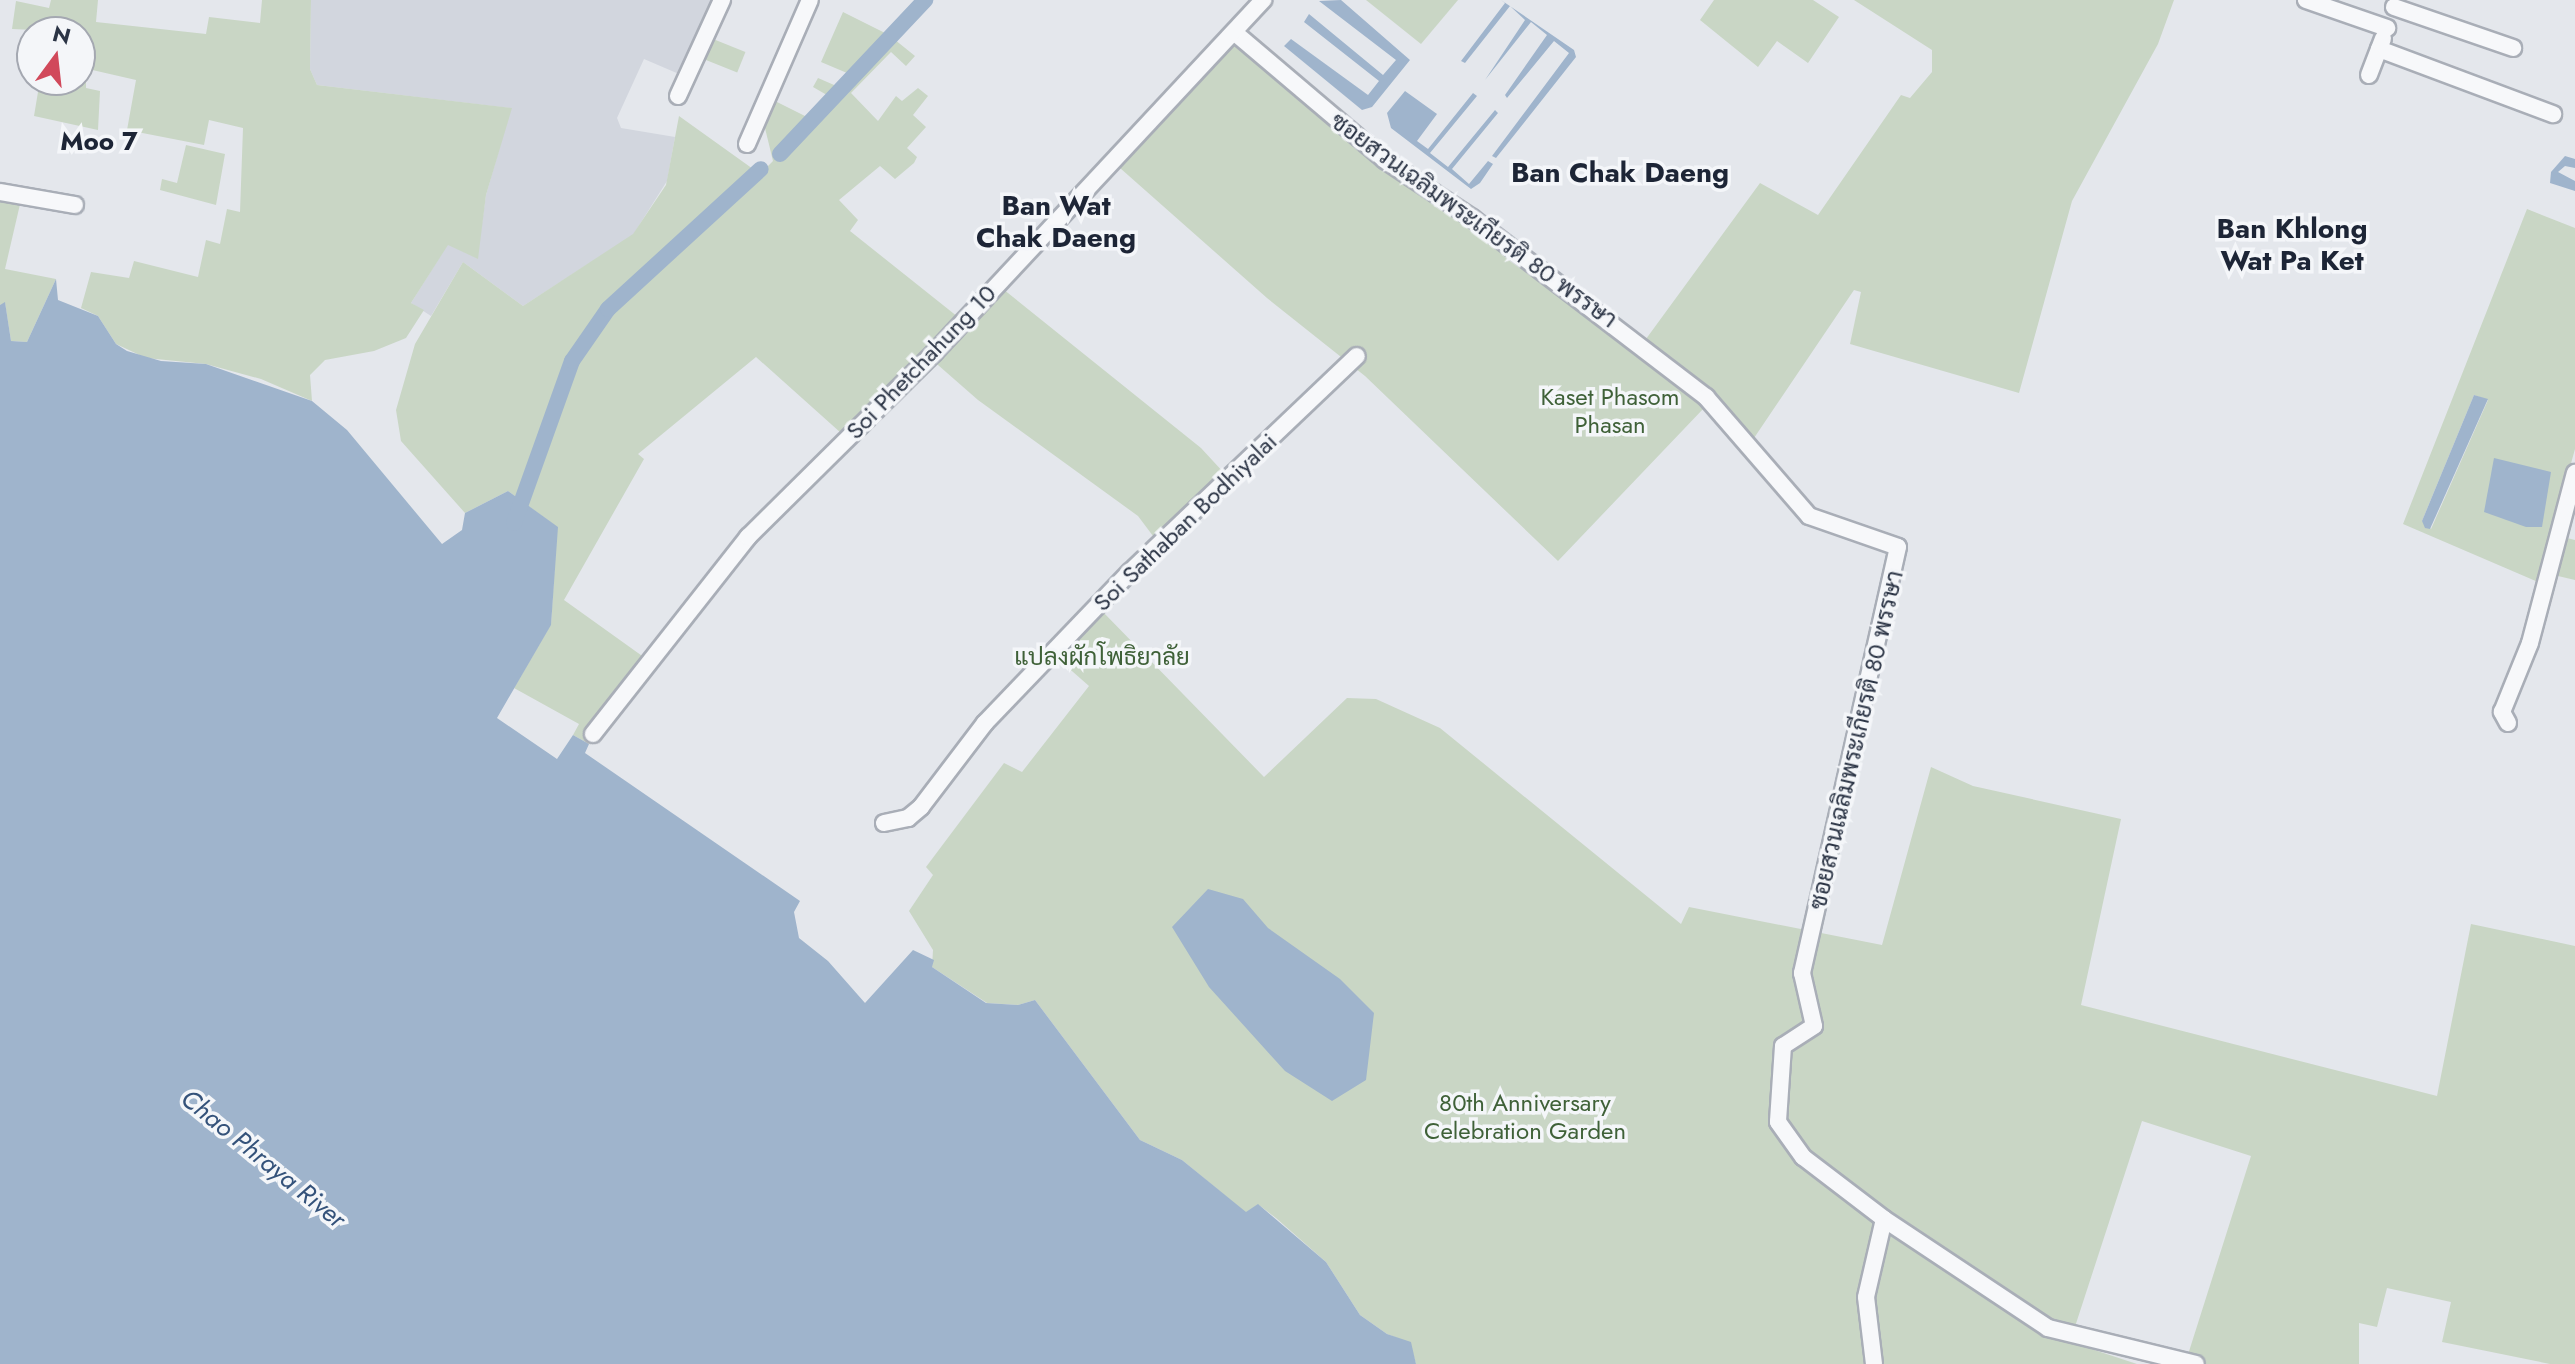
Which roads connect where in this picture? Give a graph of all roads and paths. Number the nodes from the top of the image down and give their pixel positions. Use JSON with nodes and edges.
{"nodes":[{"id":1,"x":722,"y":0,"type":"edge"},
{"id":2,"x":810,"y":0,"type":"edge"},
{"id":3,"x":1263,"y":0,"type":"edge"},
{"id":4,"x":2306,"y":0,"type":"edge"},
{"id":5,"x":2396,"y":4,"type":"edge"},
{"id":6,"x":2387,"y":28,"type":"junction"},
{"id":7,"x":1234,"y":32,"type":"junction"},
{"id":8,"x":2513,"y":48,"type":"dead end"},
{"id":9,"x":2379,"y":49,"type":"junction"},
{"id":10,"x":2369,"y":75,"type":"dead end"},
{"id":11,"x":678,"y":96,"type":"dead end"},
{"id":12,"x":2553,"y":114,"type":"dead end"},
{"id":13,"x":747,"y":144,"type":"dead end"},
{"id":14,"x":0,"y":192,"type":"edge"},
{"id":15,"x":75,"y":205,"type":"dead end"},
{"id":16,"x":1357,"y":356,"type":"dead end"},
{"id":17,"x":2575,"y":473,"type":"edge"},
{"id":18,"x":2508,"y":723,"type":"dead end"},
{"id":19,"x":593,"y":734,"type":"dead end"},
{"id":20,"x":884,"y":823,"type":"dead end"},
{"id":21,"x":1884,"y":1219,"type":"junction"},
{"id":22,"x":1874,"y":1364,"type":"edge"},
{"id":23,"x":2196,"y":1364,"type":"edge"}],
"edges":[{"from":1,"to":11,"type":"street"},
{"from":2,"to":13,"type":"street"},
{"from":3,"to":7,"type":"street","name":"Soi Phetchahung 10"},
{"from":4,"to":6,"type":"street"},
{"from":5,"to":6,"type":"street"},
{"from":5,"to":8,"type":"street"},
{"from":6,"to":9,"type":"street"},
{"from":7,"to":19,"type":"street","name":"Soi Phetchahung 10"},
{"from":7,"to":21,"type":"street","name":"ซอยสวนเฉลิมพระเกียรติ 80 พรรษา"},
{"from":9,"to":10,"type":"street"},
{"from":9,"to":12,"type":"street"},
{"from":14,"to":15,"type":"street"},
{"from":16,"to":20,"type":"street","name":"Soi Sathaban Bodhiyalai"},
{"from":17,"to":18,"type":"street"},
{"from":21,"to":22,"type":"street"},
{"from":21,"to":23,"type":"street","name":"ซอยสวนเฉลิมพระเกียรติ 80 พรรษา"}]}
